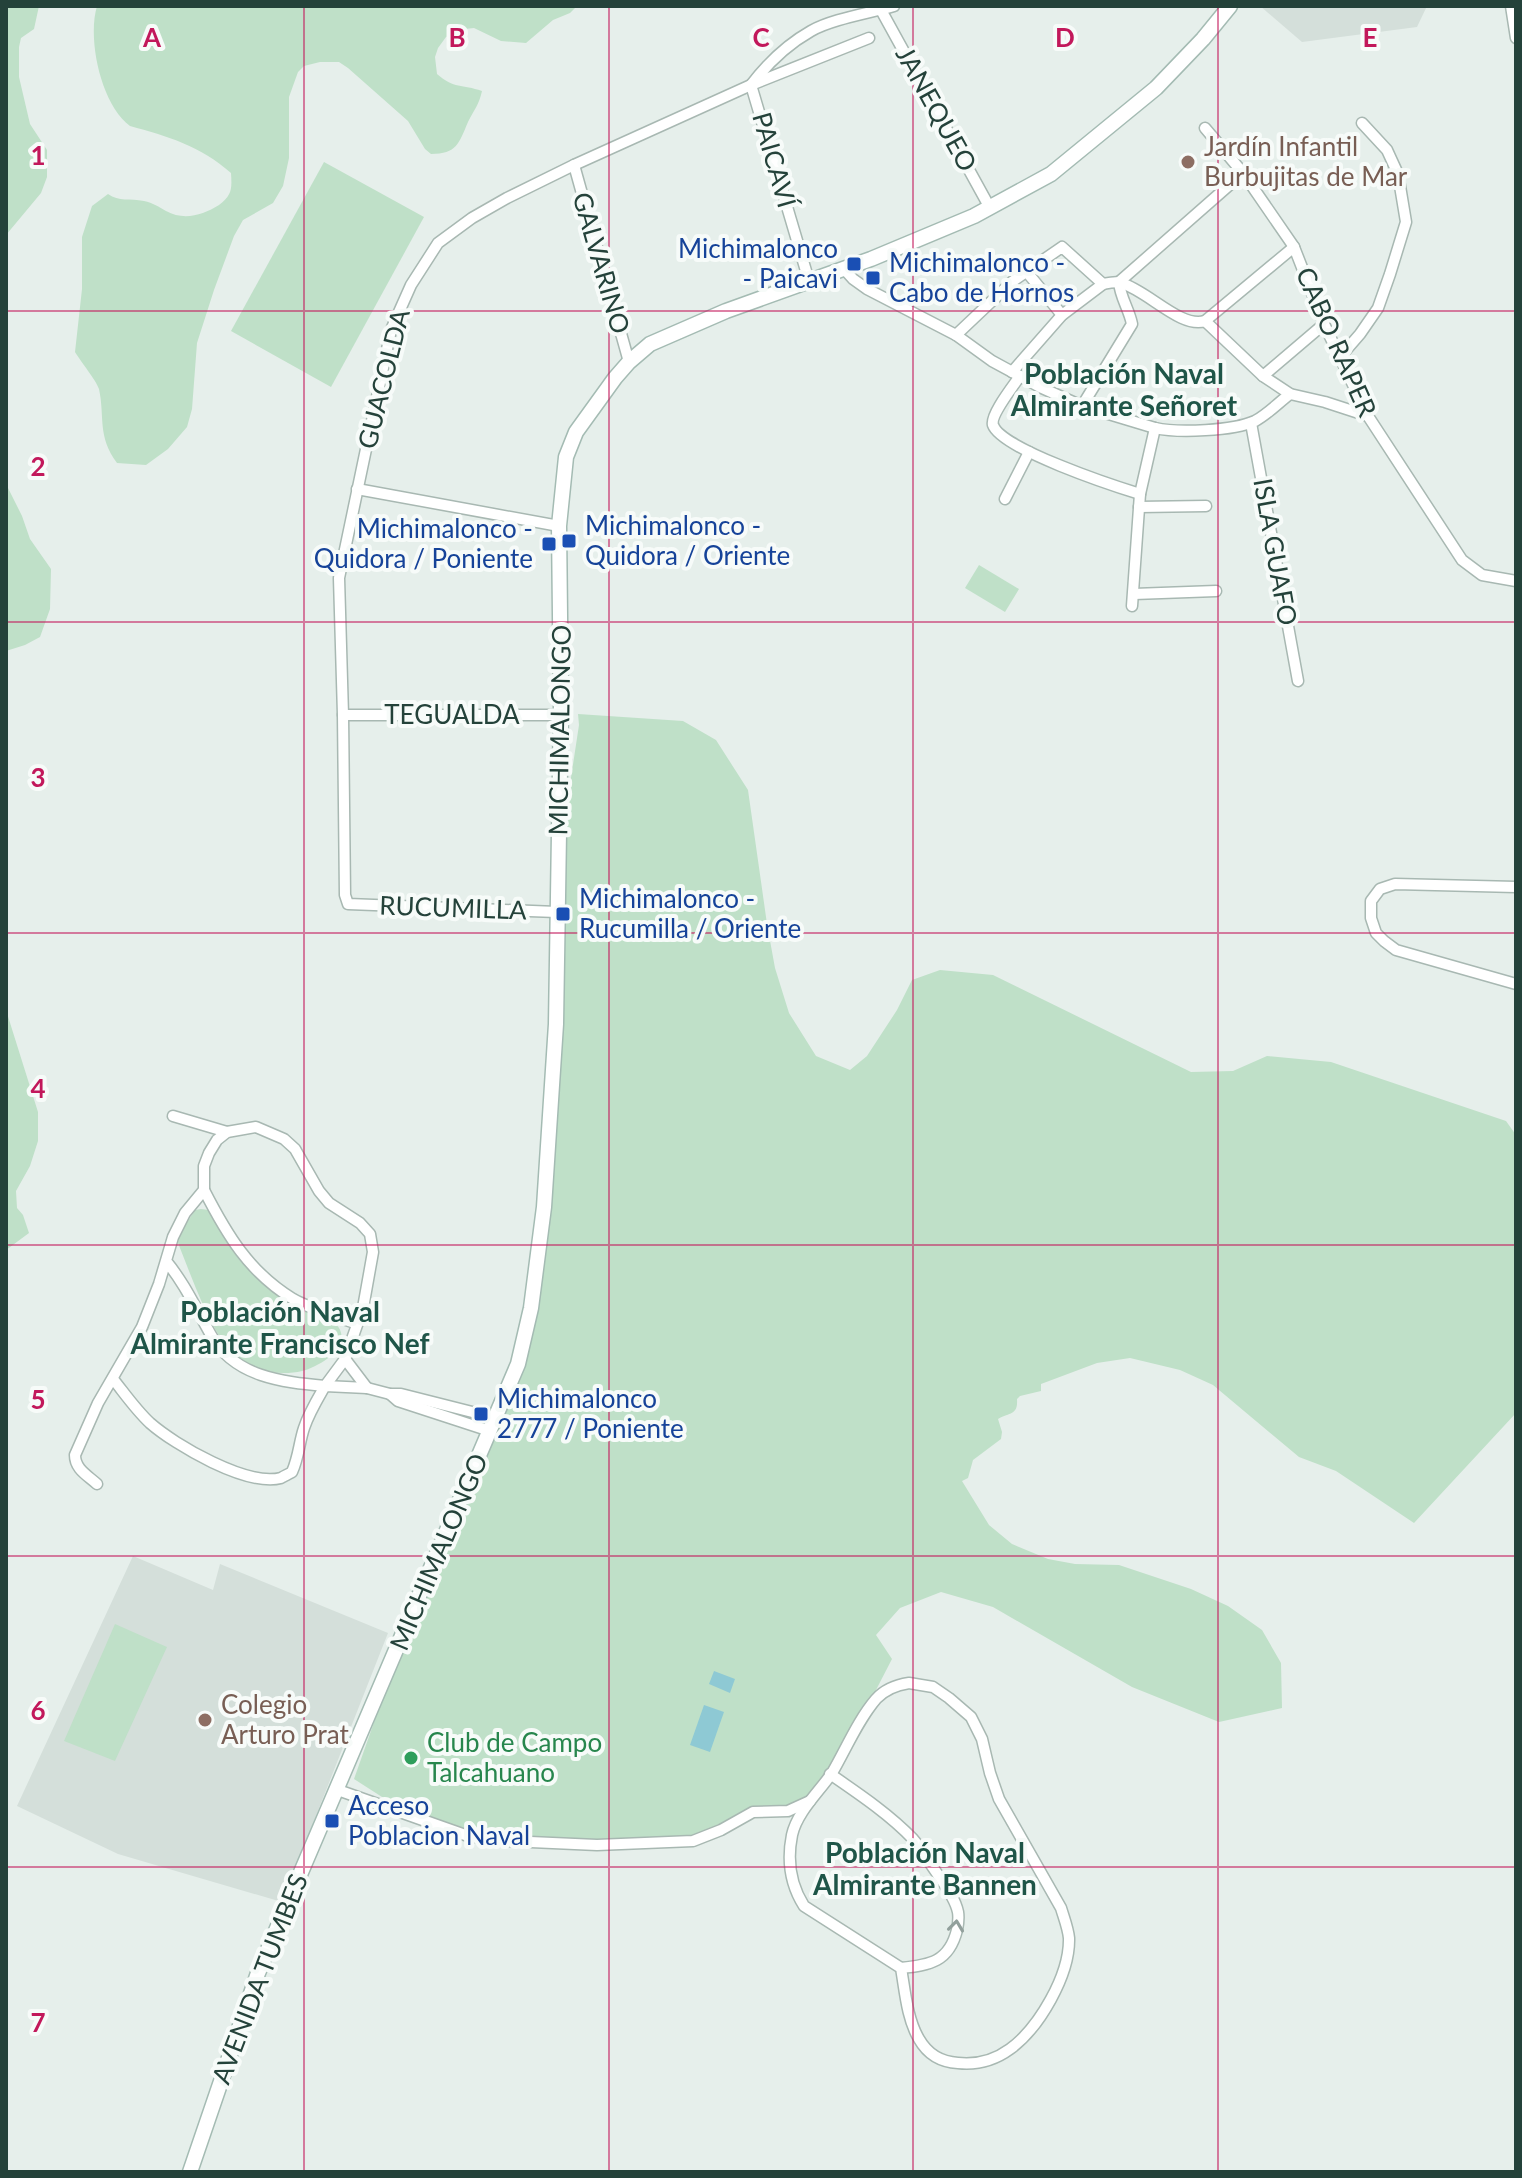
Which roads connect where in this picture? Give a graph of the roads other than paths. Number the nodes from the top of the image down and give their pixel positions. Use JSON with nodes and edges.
{"nodes":[{"id":1,"x":894,"y":6,"type":"edge"},
{"id":2,"x":1230,"y":6,"type":"edge"},
{"id":3,"x":1511,"y":6,"type":"edge"},
{"id":4,"x":881,"y":10,"type":"junction"},
{"id":5,"x":869,"y":38,"type":"dead end"},
{"id":6,"x":1516,"y":38,"type":"edge"},
{"id":7,"x":751,"y":85,"type":"junction"},
{"id":8,"x":1362,"y":123,"type":"dead end"},
{"id":9,"x":1205,"y":128,"type":"dead end"},
{"id":10,"x":574,"y":165,"type":"junction"},
{"id":11,"x":1243,"y":173,"type":"junction"},
{"id":12,"x":990,"y":208,"type":"junction"},
{"id":13,"x":1294,"y":247,"type":"junction"},
{"id":14,"x":844,"y":269,"type":"junction"},
{"id":15,"x":1026,"y":271,"type":"junction"},
{"id":16,"x":809,"y":281,"type":"junction"},
{"id":17,"x":1119,"y":282,"type":"junction"},
{"id":18,"x":1103,"y":284,"type":"junction"},
{"id":19,"x":1062,"y":315,"type":"junction"},
{"id":20,"x":1205,"y":321,"type":"junction"},
{"id":21,"x":1324,"y":324,"type":"junction"},
{"id":22,"x":956,"y":335,"type":"junction"},
{"id":23,"x":1340,"y":357,"type":"junction"},
{"id":24,"x":629,"y":362,"type":"junction"},
{"id":25,"x":1016,"y":374,"type":"junction"},
{"id":26,"x":1263,"y":376,"type":"junction"},
{"id":27,"x":1290,"y":394,"type":"junction"},
{"id":28,"x":1082,"y":406,"type":"junction"},
{"id":29,"x":1368,"y":416,"type":"junction"},
{"id":30,"x":1251,"y":423,"type":"junction"},
{"id":31,"x":1155,"y":428,"type":"junction"},
{"id":32,"x":1029,"y":452,"type":"junction"},
{"id":33,"x":357,"y":489,"type":"junction"},
{"id":34,"x":1140,"y":494,"type":"junction"},
{"id":35,"x":1005,"y":499,"type":"dead end"},
{"id":36,"x":1206,"y":506,"type":"dead end"},
{"id":37,"x":1139,"y":507,"type":"junction"},
{"id":38,"x":559,"y":526,"type":"junction"},
{"id":39,"x":1516,"y":581,"type":"edge"},
{"id":40,"x":1216,"y":591,"type":"dead end"},
{"id":41,"x":1298,"y":681,"type":"dead end"},
{"id":42,"x":343,"y":715,"type":"junction"},
{"id":43,"x":561,"y":715,"type":"junction"},
{"id":44,"x":1516,"y":887,"type":"edge"},
{"id":45,"x":348,"y":904,"type":"joint"},
{"id":46,"x":557,"y":912,"type":"junction"},
{"id":47,"x":1516,"y":984,"type":"edge"},
{"id":48,"x":173,"y":1116,"type":"dead end"},
{"id":49,"x":227,"y":1132,"type":"junction"},
{"id":50,"x":204,"y":1190,"type":"junction"},
{"id":51,"x":166,"y":1261,"type":"junction"},
{"id":52,"x":357,"y":1324,"type":"junction"},
{"id":53,"x":345,"y":1359,"type":"junction"},
{"id":54,"x":113,"y":1379,"type":"junction"},
{"id":55,"x":325,"y":1386,"type":"junction"},
{"id":56,"x":367,"y":1388,"type":"junction"},
{"id":57,"x":493,"y":1424,"type":"junction"},
{"id":58,"x":97,"y":1484,"type":"dead end"},
{"id":59,"x":830,"y":1774,"type":"junction"},
{"id":60,"x":335,"y":1789,"type":"junction"},
{"id":61,"x":814,"y":1797,"type":"junction"},
{"id":62,"x":781,"y":1812,"type":"junction"},
{"id":63,"x":793,"y":1831,"type":"junction"},
{"id":64,"x":901,"y":1968,"type":"junction"},
{"id":65,"x":190,"y":2172,"type":"edge"}],
"edges":[{"from":1,"to":4,"type":"street"},
{"from":2,"to":12,"type":"main road","name":"MICHIMALONGO"},
{"from":3,"to":6,"type":"street"},
{"from":4,"to":7,"type":"street"},
{"from":4,"to":12,"type":"street","name":"JANEQUEO"},
{"from":5,"to":7,"type":"street","name":"GUACOLDA"},
{"from":7,"to":10,"type":"street","name":"GUACOLDA"},
{"from":7,"to":16,"type":"street","name":"PAICAVÍ"},
{"from":8,"to":23,"type":"street"},
{"from":9,"to":11,"type":"street","name":"CABO RAPER"},
{"from":10,"to":24,"type":"street","name":"GALVARINO"},
{"from":10,"to":33,"type":"street","name":"GUACOLDA"},
{"from":11,"to":13,"type":"street","name":"CABO RAPER"},
{"from":11,"to":17,"type":"street"},
{"from":12,"to":14,"type":"main road","name":"MICHIMALONGO"},
{"from":13,"to":20,"type":"street"},
{"from":13,"to":21,"type":"street","name":"CABO RAPER"},
{"from":14,"to":16,"type":"main road","name":"MICHIMALONGO"},
{"from":14,"to":22,"type":"street"},
{"from":15,"to":18,"type":"street"},
{"from":15,"to":19,"type":"street"},
{"from":15,"to":22,"type":"street"},
{"from":16,"to":24,"type":"main road","name":"MICHIMALONGO"},
{"from":17,"to":18,"type":"street"},
{"from":17,"to":20,"type":"street"},
{"from":17,"to":28,"type":"street"},
{"from":18,"to":19,"type":"street"},
{"from":19,"to":25,"type":"street"},
{"from":20,"to":26,"type":"street"},
{"from":21,"to":23,"type":"street","name":"CABO RAPER"},
{"from":21,"to":26,"type":"street"},
{"from":22,"to":25,"type":"street"},
{"from":23,"to":29,"type":"street","name":"CABO RAPER"},
{"from":24,"to":38,"type":"main road","name":"MICHIMALONGO"},
{"from":25,"to":28,"type":"street"},
{"from":25,"to":32,"type":"street"},
{"from":26,"to":27,"type":"street"},
{"from":27,"to":29,"type":"street"},
{"from":27,"to":30,"type":"street"},
{"from":28,"to":31,"type":"street"},
{"from":29,"to":39,"type":"street","name":"CABO RAPER"},
{"from":30,"to":31,"type":"street"},
{"from":30,"to":41,"type":"street","name":"ISLA GUAFO"},
{"from":31,"to":34,"type":"street"},
{"from":32,"to":34,"type":"street"},
{"from":32,"to":35,"type":"street"},
{"from":33,"to":38,"type":"street"},
{"from":33,"to":42,"type":"street","name":"GUACOLDA"},
{"from":34,"to":37,"type":"street"},
{"from":36,"to":37,"type":"street"},
{"from":37,"to":40,"type":"street"},
{"from":38,"to":43,"type":"main road","name":"MICHIMALONGO"},
{"from":42,"to":43,"type":"street","name":"TEGUALDA"},
{"from":42,"to":45,"type":"street","name":"GUACOLDA"},
{"from":43,"to":46,"type":"main road","name":"MICHIMALONGO"},
{"from":44,"to":47,"type":"street"},
{"from":45,"to":46,"type":"street","name":"RUCUMILLA"},
{"from":46,"to":57,"type":"main road","name":"MICHIMALONGO"},
{"from":48,"to":49,"type":"street"},
{"from":49,"to":50,"type":"street"},
{"from":49,"to":52,"type":"street"},
{"from":50,"to":51,"type":"street"},
{"from":50,"to":52,"type":"street"},
{"from":51,"to":54,"type":"street"},
{"from":51,"to":55,"type":"street"},
{"from":52,"to":53,"type":"street"},
{"from":53,"to":55,"type":"street"},
{"from":53,"to":56,"type":"street"},
{"from":54,"to":55,"type":"street"},
{"from":54,"to":58,"type":"street"},
{"from":55,"to":56,"type":"street"},
{"from":56,"to":57,"type":"street"},
{"from":57,"to":60,"type":"main road","name":"MICHIMALONGO"},
{"from":59,"to":61,"type":"street"},
{"from":64,"to":59,"type":"street","one_way":true},
{"from":59,"to":64,"type":"street"},
{"from":60,"to":62,"type":"street"},
{"from":60,"to":65,"type":"main road","name":"AVENIDA TUMBES"},
{"from":61,"to":62,"type":"street"},
{"from":61,"to":63,"type":"street"},
{"from":62,"to":63,"type":"street"},
{"from":63,"to":64,"type":"street"}]}
